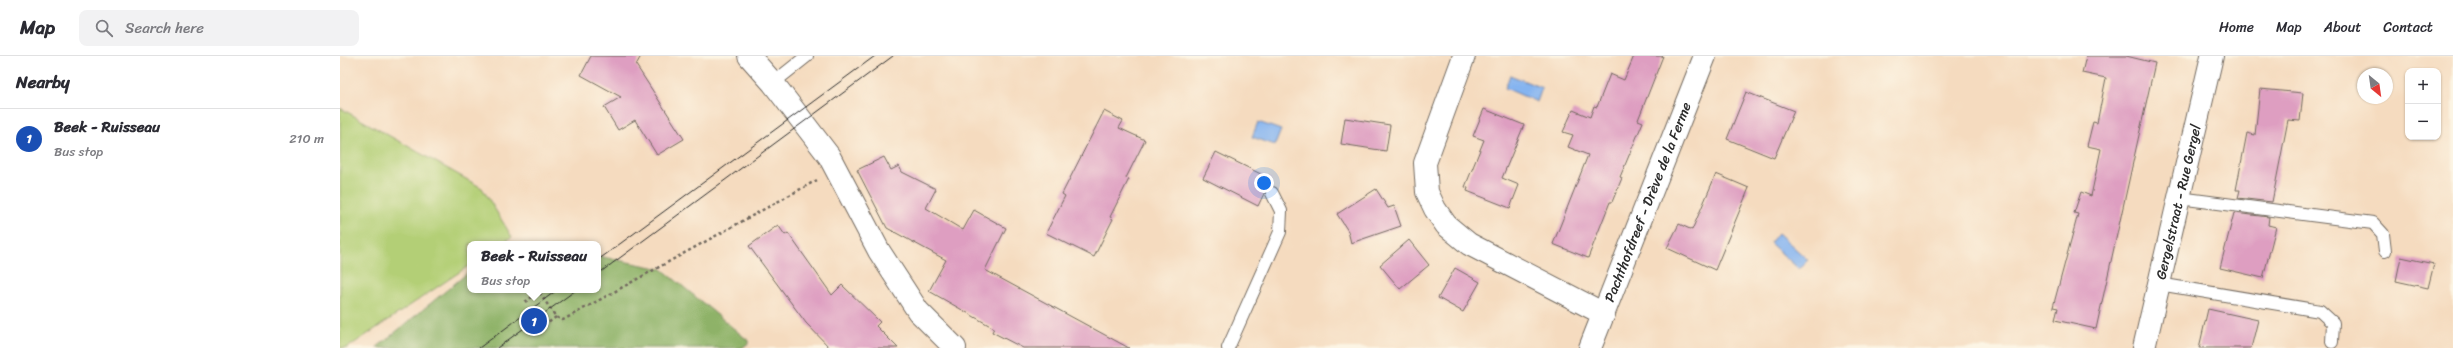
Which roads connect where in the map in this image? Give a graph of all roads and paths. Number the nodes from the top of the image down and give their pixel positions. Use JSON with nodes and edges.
{"nodes":[{"id":1,"x":749,"y":56,"type":"edge"},
{"id":2,"x":807,"y":56,"type":"edge"},
{"id":3,"x":1464,"y":56,"type":"edge"},
{"id":4,"x":1705,"y":56,"type":"edge"},
{"id":5,"x":2212,"y":56,"type":"edge"},
{"id":6,"x":772,"y":82,"type":"junction"},
{"id":7,"x":836,"y":170,"type":"junction"},
{"id":8,"x":1272,"y":193,"type":"dead end"},
{"id":9,"x":2179,"y":198,"type":"junction"},
{"id":10,"x":2385,"y":251,"type":"dead end"},
{"id":11,"x":2159,"y":284,"type":"junction"},
{"id":12,"x":537,"y":293,"type":"edge"},
{"id":13,"x":539,"y":293,"type":"edge"},
{"id":14,"x":525,"y":302,"type":"dead end"},
{"id":15,"x":1604,"y":314,"type":"junction"},
{"id":16,"x":556,"y":317,"type":"junction"},
{"id":17,"x":544,"y":326,"type":"dead end"},
{"id":18,"x":2332,"y":342,"type":"dead end"},
{"id":19,"x":955,"y":348,"type":"edge"},
{"id":20,"x":1228,"y":348,"type":"edge"},
{"id":21,"x":1590,"y":348,"type":"edge"},
{"id":22,"x":2144,"y":348,"type":"edge"}],
"edges":[{"from":1,"to":6,"type":"street"},
{"from":2,"to":6,"type":"lane"},
{"from":3,"to":15,"type":"street"},
{"from":4,"to":15,"type":"street","name":"Pachthofdreef - Drève de la Ferme"},
{"from":5,"to":9,"type":"street","name":"Gergelstraat - Rue Gergel"},
{"from":6,"to":7,"type":"street"},
{"from":7,"to":16,"type":"path"},
{"from":7,"to":19,"type":"street"},
{"from":8,"to":20,"type":"lane"},
{"from":9,"to":10,"type":"lane"},
{"from":9,"to":11,"type":"street","name":"Gergelstraat - Rue Gergel"},
{"from":11,"to":18,"type":"lane"},
{"from":11,"to":22,"type":"street","name":"Gergelstraat - Rue Gergel"},
{"from":12,"to":14,"type":"path"},
{"from":13,"to":16,"type":"path"},
{"from":15,"to":21,"type":"street","name":"Pachthofdreef - Drève de la Ferme"},
{"from":16,"to":17,"type":"path"}]}
